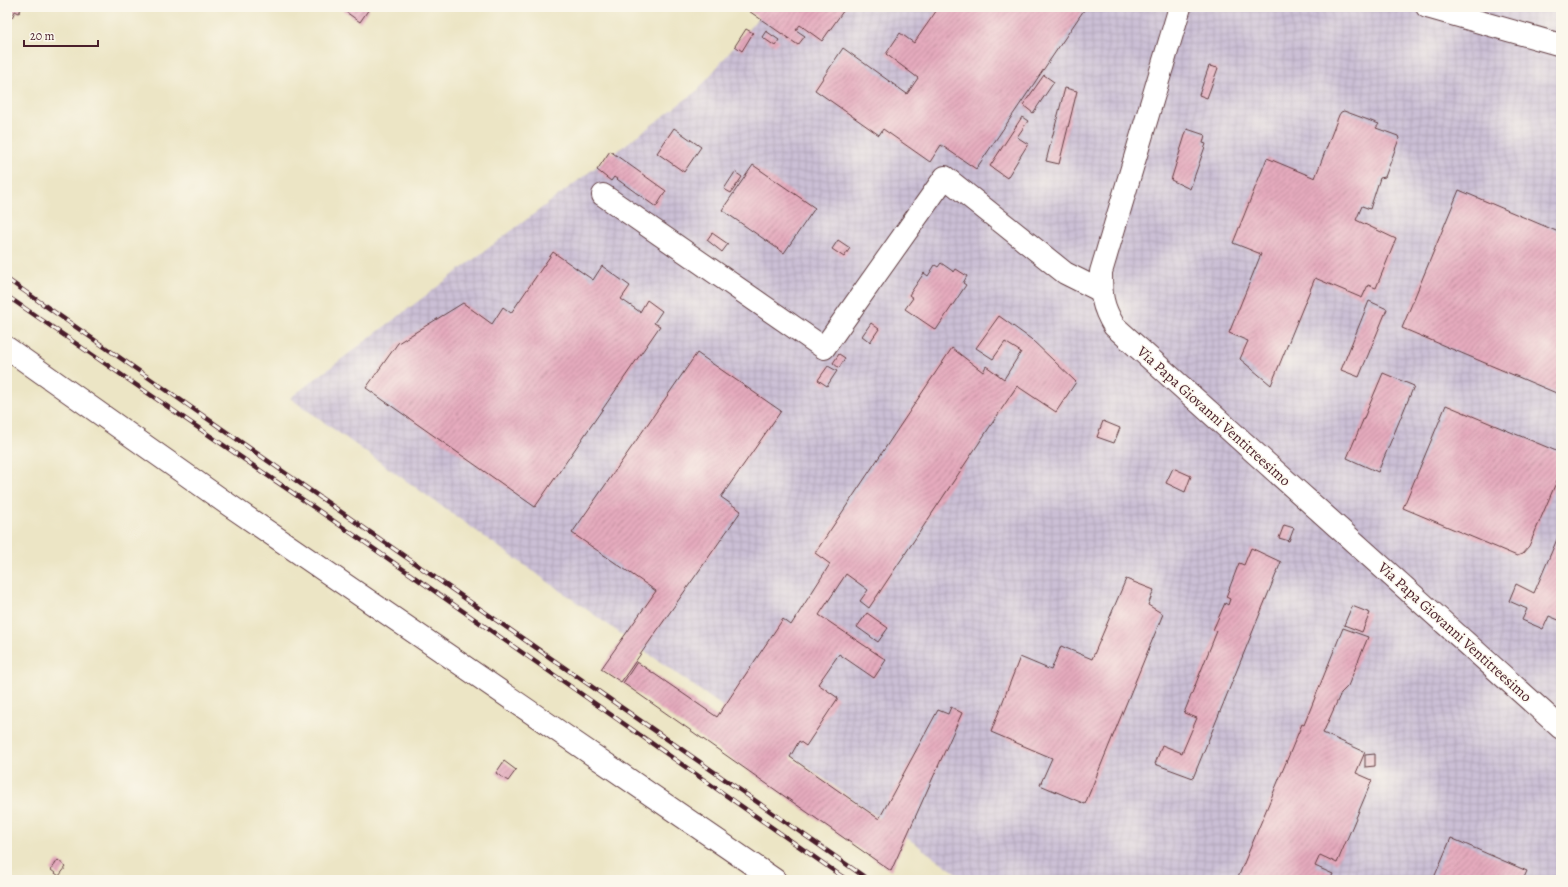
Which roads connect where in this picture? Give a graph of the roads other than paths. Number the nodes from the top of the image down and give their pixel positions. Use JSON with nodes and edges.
{"nodes":[{"id":1,"x":1180,"y":7,"type":"edge"},
{"id":2,"x":1427,"y":7,"type":"edge"},
{"id":3,"x":1561,"y":45,"type":"edge"},
{"id":4,"x":603,"y":195,"type":"dead end"},
{"id":5,"x":1101,"y":291,"type":"junction"},
{"id":6,"x":7,"y":348,"type":"edge"},
{"id":7,"x":1561,"y":728,"type":"edge"},
{"id":8,"x":775,"y":880,"type":"edge"}],
"edges":[{"from":1,"to":5,"type":"street","name":"Via Papa Giovanni Ventitreesimo"},
{"from":2,"to":3,"type":"street"},
{"from":4,"to":5,"type":"street"},
{"from":5,"to":7,"type":"street","name":"Via Papa Giovanni Ventitreesimo"},
{"from":6,"to":8,"type":"street"}]}
